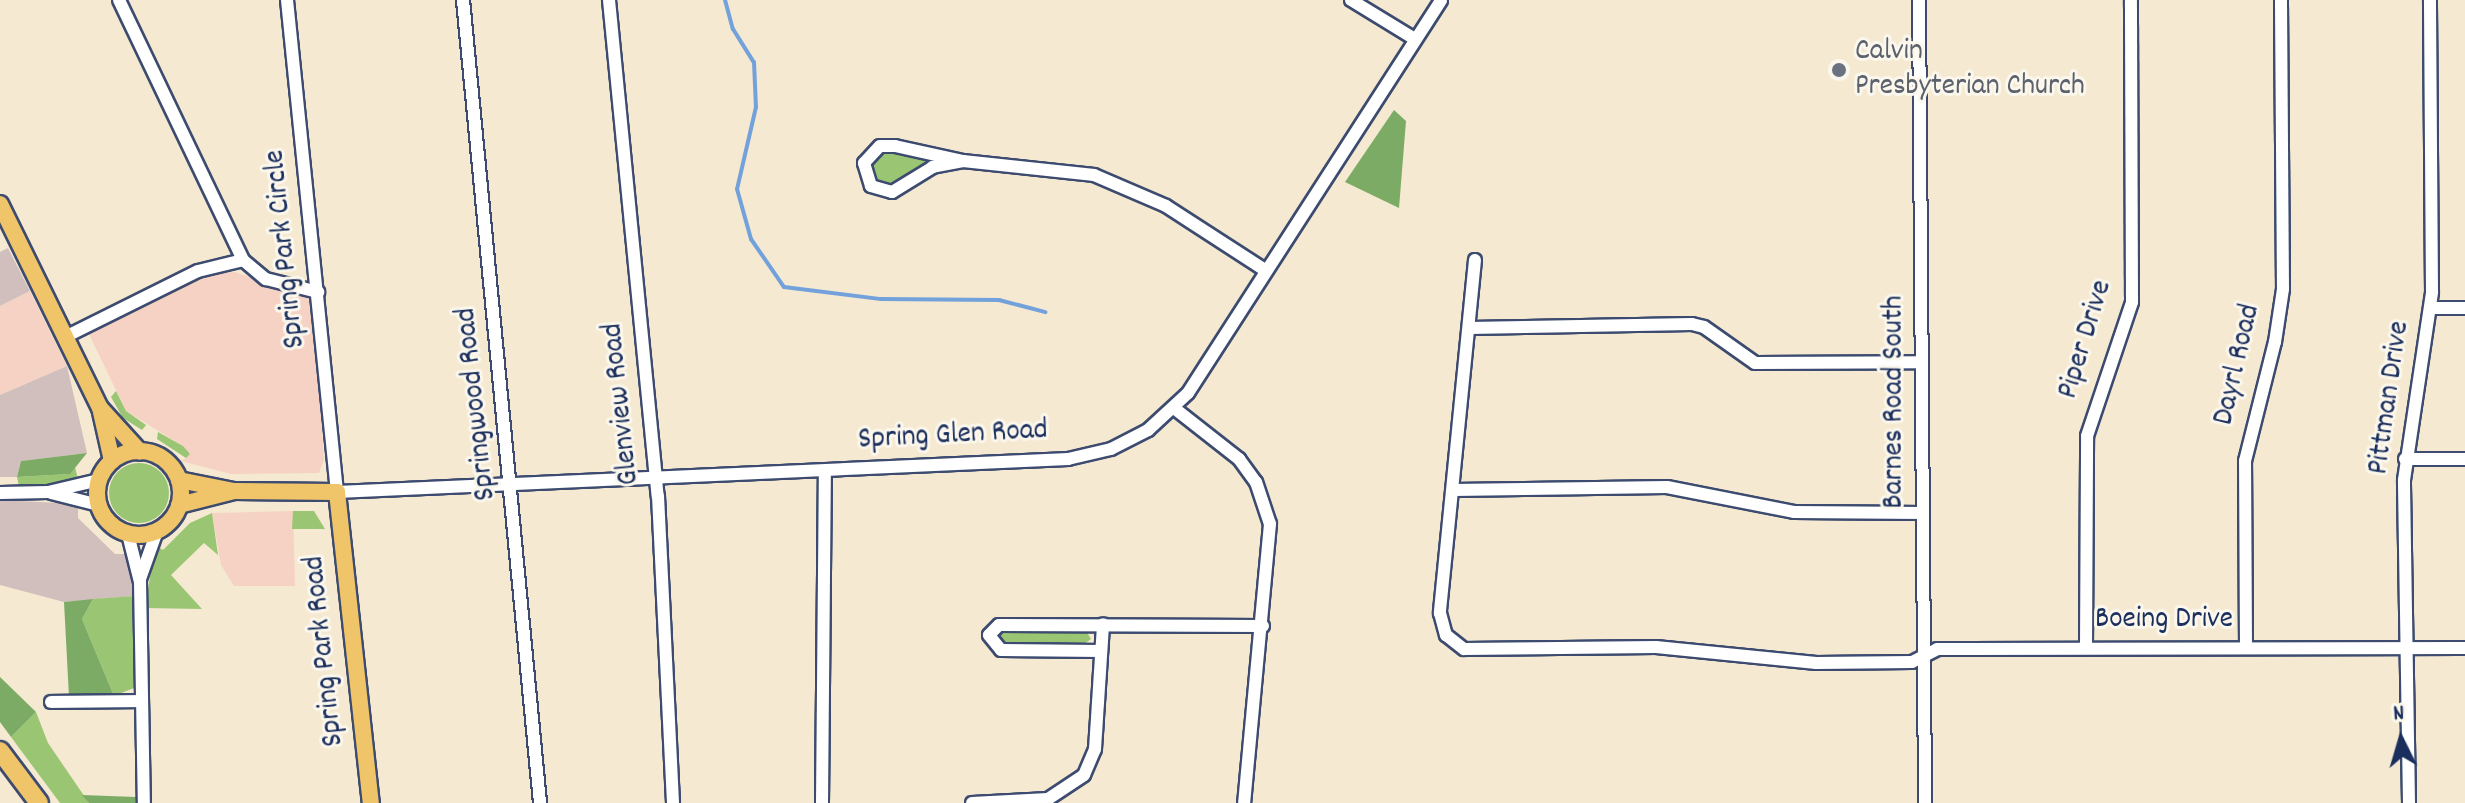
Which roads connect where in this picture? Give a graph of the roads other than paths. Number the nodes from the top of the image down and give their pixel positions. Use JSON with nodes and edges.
{"nodes":[{"id":1,"x":119,"y":0,"type":"edge"},
{"id":2,"x":287,"y":0,"type":"edge"},
{"id":3,"x":463,"y":0,"type":"edge"},
{"id":4,"x":609,"y":0,"type":"edge"},
{"id":5,"x":1351,"y":0,"type":"edge"},
{"id":6,"x":1441,"y":0,"type":"edge"},
{"id":7,"x":1919,"y":0,"type":"edge"},
{"id":8,"x":2131,"y":0,"type":"edge"},
{"id":9,"x":2281,"y":0,"type":"edge"},
{"id":10,"x":2430,"y":0,"type":"edge"},
{"id":11,"x":1415,"y":39,"type":"junction"},
{"id":12,"x":963,"y":161,"type":"junction"},
{"id":13,"x":2,"y":212,"type":"edge"},
{"id":14,"x":243,"y":260,"type":"junction"},
{"id":15,"x":1475,"y":260,"type":"dead end"},
{"id":16,"x":1265,"y":270,"type":"junction"},
{"id":17,"x":318,"y":292,"type":"junction"},
{"id":18,"x":2430,"y":308,"type":"junction"},
{"id":19,"x":2465,"y":308,"type":"edge"},
{"id":20,"x":1469,"y":328,"type":"junction"},
{"id":21,"x":65,"y":337,"type":"junction"},
{"id":22,"x":1922,"y":362,"type":"junction"},
{"id":23,"x":100,"y":408,"type":"junction"},
{"id":24,"x":1174,"y":408,"type":"junction"},
{"id":25,"x":140,"y":452,"type":"junction"},
{"id":26,"x":2405,"y":459,"type":"junction"},
{"id":27,"x":2465,"y":459,"type":"edge"},
{"id":28,"x":112,"y":461,"type":"junction"},
{"id":29,"x":825,"y":472,"type":"junction"},
{"id":30,"x":99,"y":480,"type":"junction"},
{"id":31,"x":179,"y":480,"type":"junction"},
{"id":32,"x":656,"y":481,"type":"junction"},
{"id":33,"x":513,"y":486,"type":"junction"},
{"id":34,"x":1453,"y":490,"type":"junction"},
{"id":35,"x":234,"y":491,"type":"junction"},
{"id":36,"x":48,"y":492,"type":"junction"},
{"id":37,"x":337,"y":492,"type":"junction"},
{"id":38,"x":0,"y":493,"type":"edge"},
{"id":39,"x":99,"y":505,"type":"junction"},
{"id":40,"x":179,"y":505,"type":"junction"},
{"id":41,"x":1923,"y":513,"type":"junction"},
{"id":42,"x":157,"y":531,"type":"junction"},
{"id":43,"x":128,"y":534,"type":"junction"},
{"id":44,"x":140,"y":582,"type":"junction"},
{"id":45,"x":1103,"y":624,"type":"junction"},
{"id":46,"x":1263,"y":626,"type":"junction"},
{"id":47,"x":2407,"y":646,"type":"junction"},
{"id":48,"x":2086,"y":647,"type":"junction"},
{"id":49,"x":2246,"y":647,"type":"junction"},
{"id":50,"x":2465,"y":648,"type":"edge"},
{"id":51,"x":1101,"y":651,"type":"junction"},
{"id":52,"x":1924,"y":656,"type":"junction"},
{"id":53,"x":141,"y":701,"type":"junction"},
{"id":54,"x":51,"y":702,"type":"dead end"},
{"id":55,"x":0,"y":751,"type":"edge"},
{"id":56,"x":39,"y":803,"type":"edge"},
{"id":57,"x":144,"y":803,"type":"edge"},
{"id":58,"x":371,"y":803,"type":"edge"},
{"id":59,"x":540,"y":803,"type":"edge"},
{"id":60,"x":673,"y":803,"type":"edge"},
{"id":61,"x":822,"y":803,"type":"edge"},
{"id":62,"x":972,"y":803,"type":"edge"},
{"id":63,"x":1244,"y":803,"type":"edge"},
{"id":64,"x":1925,"y":803,"type":"edge"},
{"id":65,"x":2409,"y":803,"type":"edge"}],
"edges":[{"from":1,"to":14,"type":"street"},
{"from":2,"to":17,"type":"street","name":"Spring Park Circle"},
{"from":3,"to":33,"type":"street","name":"Springwood Road"},
{"from":4,"to":32,"type":"street","name":"Glenview Road"},
{"from":5,"to":11,"type":"street"},
{"from":6,"to":11,"type":"street","name":"Spring Glen Road"},
{"from":7,"to":22,"type":"street","name":"Barnes Road South"},
{"from":8,"to":48,"type":"street","name":"Piper Drive"},
{"from":9,"to":49,"type":"street","name":"Dayrl Road"},
{"from":10,"to":18,"type":"street","name":"Pittman Drive"},
{"from":11,"to":16,"type":"street","name":"Spring Glen Road"},
{"from":12,"to":12,"type":"street"},
{"from":12,"to":16,"type":"street"},
{"from":13,"to":21,"type":"main road"},
{"from":14,"to":17,"type":"street"},
{"from":14,"to":21,"type":"street"},
{"from":15,"to":20,"type":"street"},
{"from":16,"to":24,"type":"street","name":"Spring Glen Road"},
{"from":17,"to":37,"type":"street","name":"Spring Park Circle"},
{"from":18,"to":19,"type":"street"},
{"from":18,"to":26,"type":"street","name":"Pittman Drive"},
{"from":20,"to":22,"type":"street"},
{"from":20,"to":34,"type":"street"},
{"from":21,"to":23,"type":"main road"},
{"from":22,"to":41,"type":"street","name":"Barnes Road South"},
{"from":23,"to":25,"type":"main road"},
{"from":23,"to":28,"type":"main road"},
{"from":24,"to":29,"type":"street","name":"Spring Glen Road"},
{"from":24,"to":46,"type":"street"},
{"from":25,"to":28,"type":"main road"},
{"from":25,"to":31,"type":"main road"},
{"from":26,"to":27,"type":"street"},
{"from":26,"to":47,"type":"street","name":"Pittman Drive"},
{"from":28,"to":30,"type":"main road"},
{"from":29,"to":32,"type":"street","name":"Spring Glen Road"},
{"from":29,"to":61,"type":"street"},
{"from":30,"to":36,"type":"street"},
{"from":30,"to":39,"type":"main road"},
{"from":31,"to":35,"type":"main road","name":"Spring Glen Road"},
{"from":31,"to":40,"type":"main road"},
{"from":32,"to":33,"type":"street","name":"Spring Glen Road"},
{"from":32,"to":60,"type":"street","name":"Glenview Road"},
{"from":33,"to":37,"type":"street","name":"Spring Glen Road"},
{"from":33,"to":59,"type":"street","name":"Springwood Road"},
{"from":34,"to":41,"type":"street"},
{"from":34,"to":52,"type":"street","name":"Boeing Drive"},
{"from":35,"to":37,"type":"main road","name":"Spring Glen Road"},
{"from":35,"to":40,"type":"main road","name":"Spring Glen Road"},
{"from":36,"to":38,"type":"street"},
{"from":36,"to":39,"type":"street"},
{"from":37,"to":58,"type":"main road","name":"Spring Park Road"},
{"from":39,"to":43,"type":"main road"},
{"from":40,"to":42,"type":"main road"},
{"from":41,"to":52,"type":"street","name":"Barnes Road South"},
{"from":42,"to":43,"type":"main road"},
{"from":42,"to":44,"type":"street"},
{"from":43,"to":44,"type":"street"},
{"from":44,"to":53,"type":"street"},
{"from":45,"to":46,"type":"street"},
{"from":45,"to":51,"type":"street"},
{"from":45,"to":51,"type":"street"},
{"from":46,"to":63,"type":"street"},
{"from":47,"to":49,"type":"street","name":"Boeing Drive"},
{"from":47,"to":50,"type":"street","name":"Boeing Drive"},
{"from":47,"to":65,"type":"street","name":"Pittman Drive"},
{"from":48,"to":49,"type":"street","name":"Boeing Drive"},
{"from":48,"to":52,"type":"street","name":"Boeing Drive"},
{"from":51,"to":62,"type":"street"},
{"from":52,"to":64,"type":"street","name":"Barnes Road South"},
{"from":53,"to":54,"type":"street"},
{"from":53,"to":57,"type":"street"},
{"from":55,"to":56,"type":"highway"}]}
